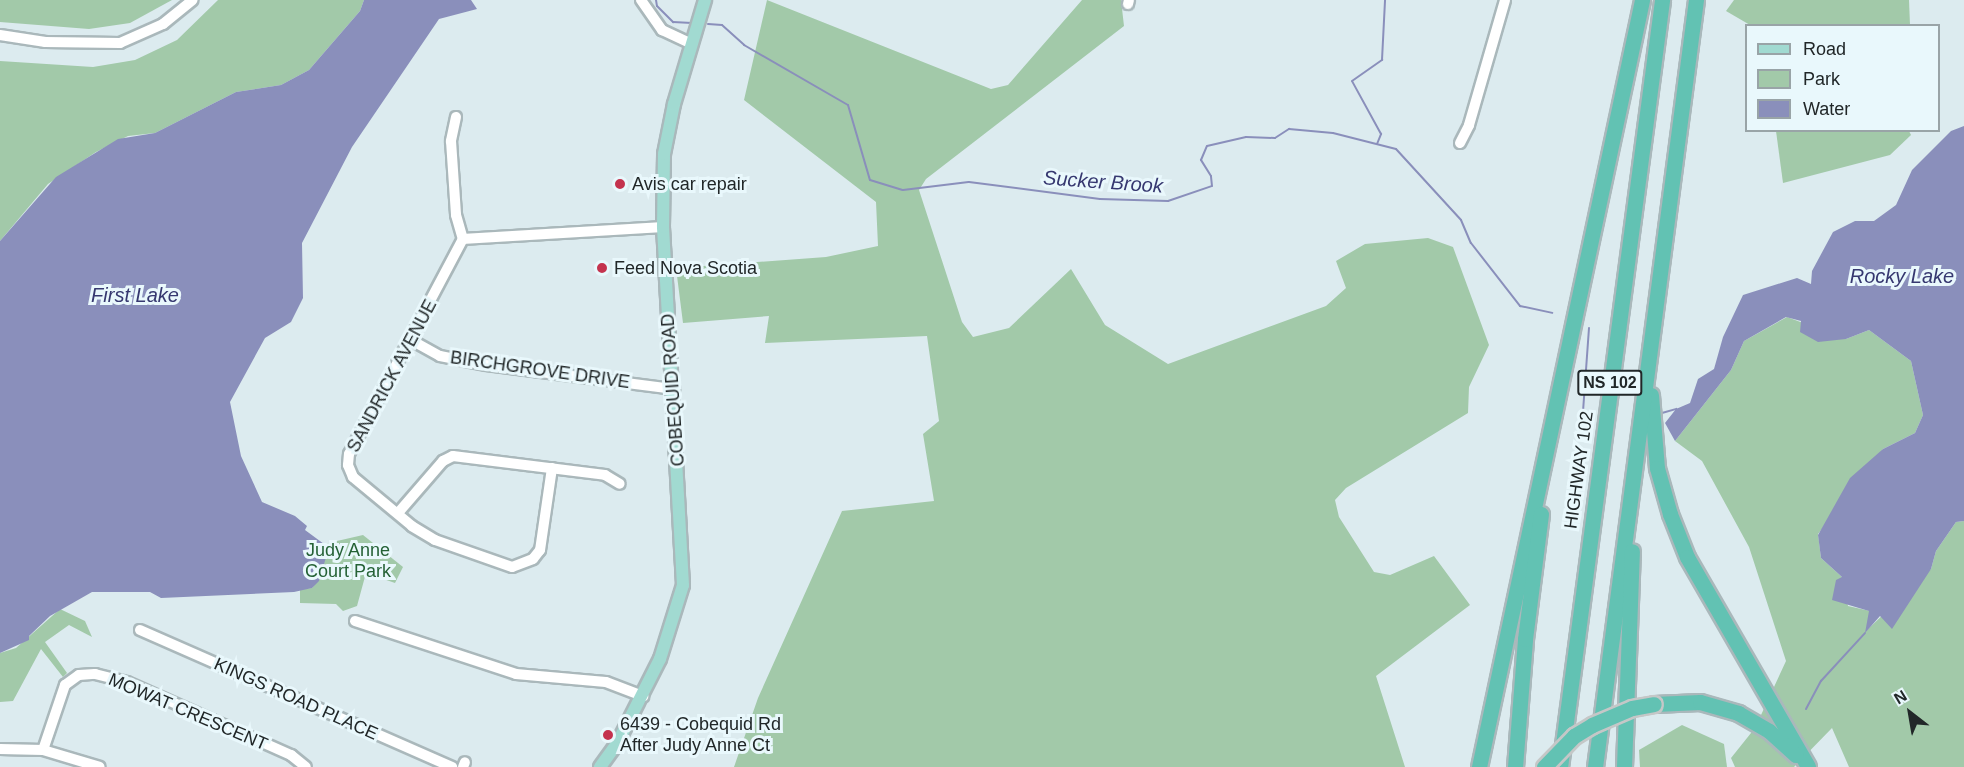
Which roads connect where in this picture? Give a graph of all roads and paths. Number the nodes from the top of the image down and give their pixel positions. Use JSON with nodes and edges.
{"nodes":[{"id":1,"x":193,"y":0,"type":"edge"},
{"id":2,"x":641,"y":0,"type":"edge"},
{"id":3,"x":705,"y":0,"type":"edge"},
{"id":4,"x":1505,"y":0,"type":"edge"},
{"id":5,"x":1642,"y":0,"type":"edge"},
{"id":6,"x":1662,"y":0,"type":"edge"},
{"id":7,"x":1696,"y":0,"type":"edge"},
{"id":8,"x":0,"y":35,"type":"edge"},
{"id":9,"x":692,"y":44,"type":"junction"},
{"id":10,"x":456,"y":117,"type":"dead end"},
{"id":11,"x":1460,"y":143,"type":"dead end"},
{"id":12,"x":663,"y":227,"type":"junction"},
{"id":13,"x":467,"y":238,"type":"junction"},
{"id":14,"x":411,"y":340,"type":"junction"},
{"id":15,"x":1650,"y":350,"type":"junction"},
{"id":16,"x":674,"y":389,"type":"junction"},
{"id":17,"x":1555,"y":401,"type":"junction"},
{"id":18,"x":1636,"y":452,"type":"junction"},
{"id":19,"x":552,"y":468,"type":"junction"},
{"id":20,"x":620,"y":484,"type":"dead end"},
{"id":21,"x":398,"y":513,"type":"junction"},
{"id":22,"x":355,"y":621,"type":"dead end"},
{"id":23,"x":140,"y":630,"type":"dead end"},
{"id":24,"x":643,"y":696,"type":"junction"},
{"id":25,"x":0,"y":749,"type":"edge"},
{"id":26,"x":44,"y":750,"type":"junction"},
{"id":27,"x":1807,"y":766,"type":"edge"},
{"id":28,"x":100,"y":767,"type":"edge"},
{"id":29,"x":306,"y":767,"type":"edge"},
{"id":30,"x":452,"y":767,"type":"edge"},
{"id":31,"x":600,"y":767,"type":"edge"},
{"id":32,"x":1479,"y":767,"type":"edge"},
{"id":33,"x":1515,"y":767,"type":"edge"},
{"id":34,"x":1544,"y":767,"type":"edge"},
{"id":35,"x":1560,"y":767,"type":"edge"},
{"id":36,"x":1595,"y":767,"type":"edge"},
{"id":37,"x":1624,"y":767,"type":"edge"}],
"edges":[{"from":1,"to":8,"type":"street"},
{"from":2,"to":9,"type":"street"},
{"from":3,"to":9,"type":"main road","name":"COBEQUID ROAD"},
{"from":4,"to":11,"type":"street"},
{"from":5,"to":17,"type":"highway"},
{"from":6,"to":35,"type":"highway","name":"HIGHWAY 102","number":"NS 102"},
{"from":7,"to":15,"type":"highway","number":"NS 102"},
{"from":9,"to":12,"type":"main road","name":"COBEQUID ROAD"},
{"from":10,"to":13,"type":"street"},
{"from":12,"to":13,"type":"street"},
{"from":12,"to":16,"type":"main road","name":"COBEQUID ROAD"},
{"from":13,"to":14,"type":"street","name":"SANDRICK AVENUE"},
{"from":14,"to":16,"type":"street","name":"BIRCHGROVE DRIVE"},
{"from":14,"to":21,"type":"street","name":"SANDRICK AVENUE"},
{"from":15,"to":18,"type":"highway","number":"NS 102"},
{"from":15,"to":27,"type":"highway"},
{"from":16,"to":24,"type":"main road","name":"COBEQUID ROAD"},
{"from":17,"to":32,"type":"highway"},
{"from":17,"to":33,"type":"highway"},
{"from":18,"to":36,"type":"highway","number":"NS 102"},
{"from":18,"to":37,"type":"highway"},
{"from":19,"to":20,"type":"street"},
{"from":19,"to":21,"type":"street"},
{"from":19,"to":21,"type":"street","name":"SANDRICK AVENUE"},
{"from":22,"to":24,"type":"street"},
{"from":23,"to":30,"type":"street","name":"KINGS ROAD PLACE"},
{"from":24,"to":31,"type":"main road","name":"COBEQUID ROAD"},
{"from":25,"to":26,"type":"street"},
{"from":26,"to":28,"type":"street"},
{"from":26,"to":29,"type":"street","name":"MOWAT CRESCENT"},
{"from":27,"to":34,"type":"highway","bridge":true}]}
